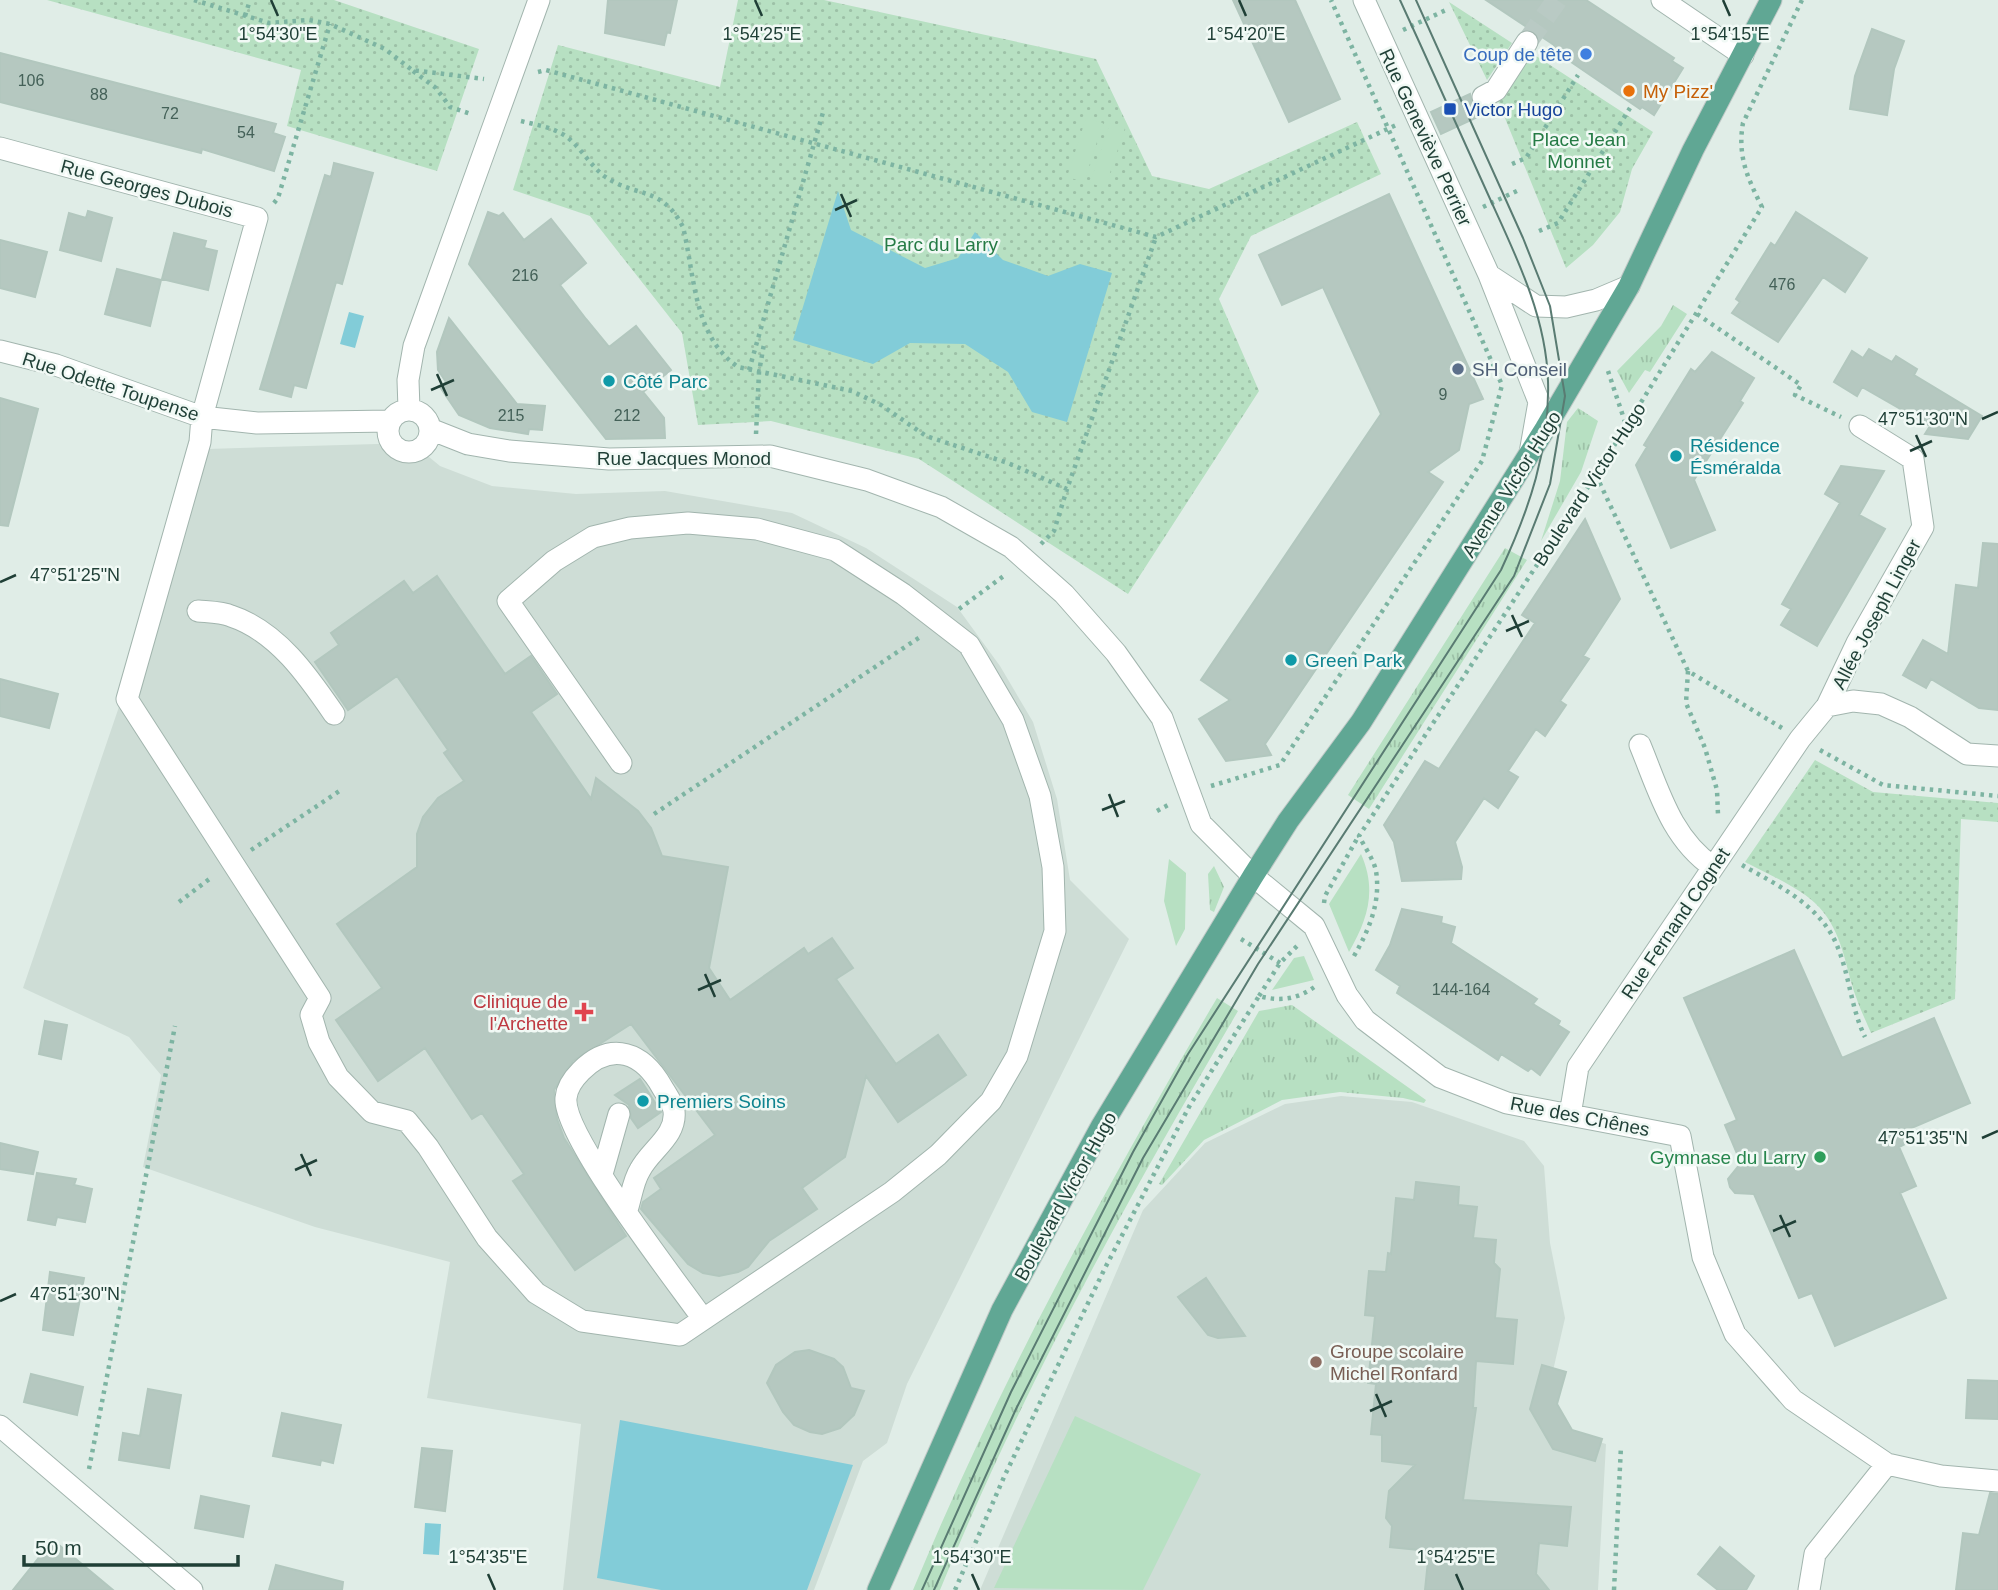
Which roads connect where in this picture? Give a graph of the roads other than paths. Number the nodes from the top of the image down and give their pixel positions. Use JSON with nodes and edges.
{"nodes":[{"id":1,"x":539,"y":0,"type":"edge"},
{"id":2,"x":1364,"y":0,"type":"edge"},
{"id":3,"x":1662,"y":0,"type":"edge"},
{"id":4,"x":1771,"y":0,"type":"edge"},
{"id":5,"x":1527,"y":42,"type":"tunnel mouth"},
{"id":6,"x":1743,"y":55,"type":"junction"},
{"id":7,"x":1483,"y":97,"type":"dead end"},
{"id":8,"x":0,"y":148,"type":"edge"},
{"id":9,"x":1489,"y":275,"type":"junction"},
{"id":10,"x":1629,"y":286,"type":"junction"},
{"id":11,"x":0,"y":351,"type":"edge"},
{"id":12,"x":409,"y":409,"type":"junction"},
{"id":13,"x":202,"y":417,"type":"junction"},
{"id":14,"x":390,"y":421,"type":"junction"},
{"id":15,"x":1860,"y":426,"type":"road end"},
{"id":16,"x":430,"y":429,"type":"junction"},
{"id":17,"x":1530,"y":455,"type":"junction"},
{"id":18,"x":198,"y":611,"type":"dead end"},
{"id":19,"x":1827,"y":706,"type":"junction"},
{"id":20,"x":334,"y":714,"type":"dead end"},
{"id":21,"x":1640,"y":745,"type":"dead end"},
{"id":22,"x":1998,"y":756,"type":"edge"},
{"id":23,"x":621,"y":763,"type":"dead end"},
{"id":24,"x":1288,"y":821,"type":"joint"},
{"id":25,"x":1718,"y":860,"type":"junction"},
{"id":26,"x":1253,"y":877,"type":"junction"},
{"id":27,"x":619,"y":1114,"type":"dead end"},
{"id":28,"x":1570,"y":1115,"type":"junction"},
{"id":29,"x":602,"y":1174,"type":"junction"},
{"id":30,"x":627,"y":1210,"type":"junction"},
{"id":31,"x":703,"y":1319,"type":"junction"},
{"id":32,"x":0,"y":1426,"type":"edge"},
{"id":33,"x":1887,"y":1464,"type":"junction"},
{"id":34,"x":1998,"y":1480,"type":"edge"},
{"id":35,"x":192,"y":1590,"type":"edge"},
{"id":36,"x":878,"y":1590,"type":"edge"},
{"id":37,"x":1809,"y":1590,"type":"edge"}],
"edges":[{"from":1,"to":12,"type":"street"},
{"from":2,"to":9,"type":"street","name":"Rue Geneviève Perrier"},
{"from":3,"to":6,"type":"street"},
{"from":4,"to":6,"type":"main road"},
{"from":5,"to":7,"type":"street"},
{"from":6,"to":10,"type":"main road","name":"Avenue Victor Hugo"},
{"from":8,"to":13,"type":"street","name":"Rue Georges Dubois"},
{"from":9,"to":10,"type":"street"},
{"from":9,"to":17,"type":"street","name":"Rue Geneviève Perrier"},
{"from":10,"to":17,"type":"main road","name":"Avenue Victor Hugo"},
{"from":11,"to":13,"type":"street","name":"Rue Odette Toupense"},
{"from":12,"to":14,"type":"street"},
{"from":12,"to":16,"type":"street"},
{"from":13,"to":14,"type":"street","name":"Rue Odette Toupense"},
{"from":13,"to":31,"type":"street","name":"Rue Georges Dubois"},
{"from":14,"to":16,"type":"street"},
{"from":15,"to":19,"type":"street","name":"Allée Joseph Linger"},
{"from":16,"to":26,"type":"street","name":"Rue Jacques Monod"},
{"from":17,"to":24,"type":"main road","name":"Avenue Victor Hugo"},
{"from":18,"to":20,"type":"street"},
{"from":19,"to":22,"type":"street"},
{"from":19,"to":25,"type":"street","name":"Rue Fernand Cognet"},
{"from":21,"to":25,"type":"street"},
{"from":23,"to":31,"type":"street"},
{"from":24,"to":26,"type":"main road","name":"Boulevard Victor Hugo"},
{"from":25,"to":28,"type":"street","name":"Rue Fernand Cognet"},
{"from":26,"to":28,"type":"street","name":"Rue des Chênes"},
{"from":26,"to":36,"type":"main road","name":"Boulevard Victor Hugo"},
{"from":27,"to":29,"type":"street"},
{"from":28,"to":33,"type":"street","name":"Rue des Chênes"},
{"from":29,"to":30,"type":"street"},
{"from":29,"to":30,"type":"street"},
{"from":30,"to":31,"type":"street"},
{"from":32,"to":35,"type":"street"},
{"from":33,"to":34,"type":"street"},
{"from":33,"to":37,"type":"street"}]}
